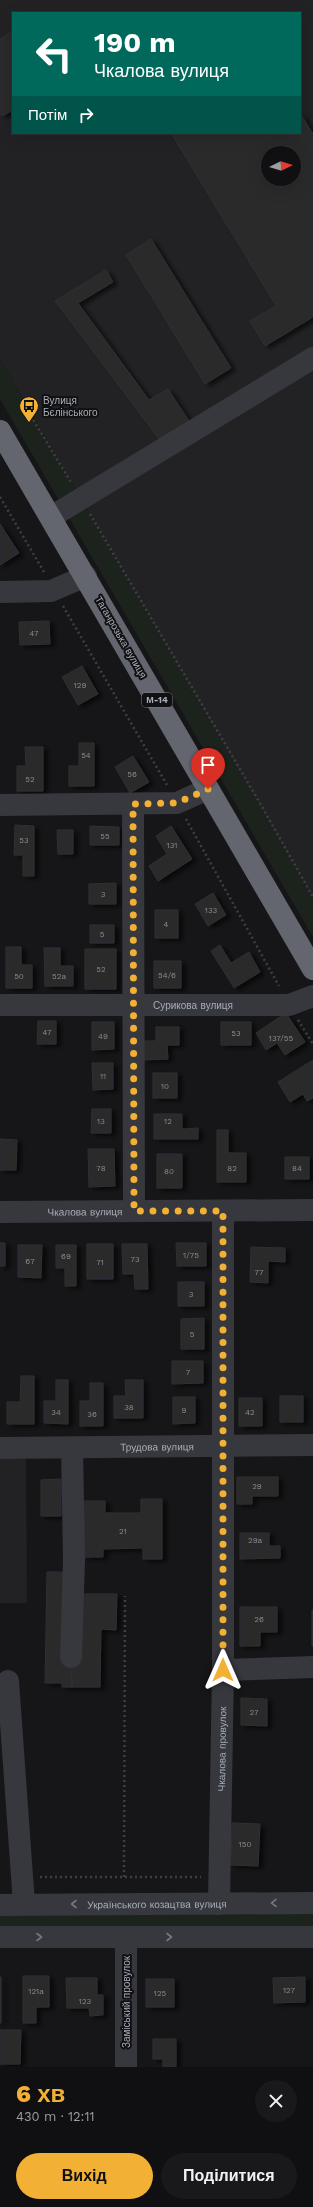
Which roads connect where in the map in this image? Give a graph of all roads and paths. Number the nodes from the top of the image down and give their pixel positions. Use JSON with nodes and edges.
{"nodes":[{"id":1,"x":313,"y":358,"type":"edge"},
{"id":2,"x":22,"y":403,"type":"dead end"},
{"id":3,"x":0,"y":431,"type":"edge"},
{"id":4,"x":0,"y":496,"type":"edge"},
{"id":5,"x":81,"y":500,"type":"junction"},
{"id":6,"x":51,"y":517,"type":"junction"},
{"id":7,"x":86,"y":576,"type":"junction"},
{"id":8,"x":54,"y":590,"type":"junction"},
{"id":9,"x":0,"y":592,"type":"edge"},
{"id":10,"x":208,"y":789,"type":"junction"},
{"id":11,"x":177,"y":803,"type":"junction"},
{"id":12,"x":133,"y":804,"type":"junction"},
{"id":13,"x":0,"y":805,"type":"edge"},
{"id":14,"x":313,"y":897,"type":"edge"},
{"id":15,"x":313,"y":969,"type":"edge"},
{"id":16,"x":313,"y":996,"type":"edge"},
{"id":17,"x":0,"y":1005,"type":"edge"},
{"id":18,"x":134,"y":1005,"type":"junction"},
{"id":19,"x":289,"y":1005,"type":"junction"},
{"id":20,"x":313,"y":1044,"type":"edge"},
{"id":21,"x":313,"y":1210,"type":"edge"},
{"id":22,"x":134,"y":1211,"type":"junction"},
{"id":23,"x":223,"y":1211,"type":"junction"},
{"id":24,"x":0,"y":1212,"type":"edge"},
{"id":25,"x":313,"y":1445,"type":"edge"},
{"id":26,"x":223,"y":1447,"type":"junction"},
{"id":27,"x":0,"y":1448,"type":"edge"},
{"id":28,"x":72,"y":1448,"type":"junction"},
{"id":29,"x":125,"y":1596,"type":"dead end"},
{"id":30,"x":71,"y":1657,"type":"dead end"},
{"id":31,"x":313,"y":1667,"type":"edge"},
{"id":32,"x":223,"y":1670,"type":"junction"},
{"id":33,"x":8,"y":1681,"type":"dead end"},
{"id":34,"x":22,"y":1877,"type":"junction"},
{"id":35,"x":124,"y":1877,"type":"junction"},
{"id":36,"x":220,"y":1877,"type":"junction"},
{"id":37,"x":313,"y":1903,"type":"edge"},
{"id":38,"x":0,"y":1904,"type":"edge"},
{"id":39,"x":24,"y":1904,"type":"junction"},
{"id":40,"x":219,"y":1904,"type":"junction"},
{"id":41,"x":0,"y":1937,"type":"edge"},
{"id":42,"x":126,"y":1937,"type":"junction"},
{"id":43,"x":313,"y":1937,"type":"edge"},
{"id":44,"x":126,"y":2067,"type":"edge"}],
"edges":[{"from":1,"to":5,"type":"street"},
{"from":2,"to":5,"type":"path"},
{"from":3,"to":6,"type":"highway","name":"Таганрозька вулиця","number":"М-14"},
{"from":4,"to":8,"type":"path"},
{"from":5,"to":6,"type":"street"},
{"from":5,"to":14,"type":"path"},
{"from":6,"to":7,"type":"highway","name":"Таганрозька вулиця","number":"М-14"},
{"from":7,"to":8,"type":"street"},
{"from":7,"to":10,"type":"highway","name":"Таганрозька вулиця","number":"М-14"},
{"from":8,"to":9,"type":"street"},
{"from":8,"to":11,"type":"path"},
{"from":10,"to":11,"type":"street"},
{"from":10,"to":15,"type":"highway","name":"Таганрозька вулиця","number":"М-14"},
{"from":11,"to":12,"type":"street"},
{"from":11,"to":19,"type":"path"},
{"from":12,"to":13,"type":"street"},
{"from":12,"to":18,"type":"street"},
{"from":16,"to":19,"type":"street","name":"Сурикова вулиця"},
{"from":17,"to":18,"type":"street","name":"Сурикова вулиця"},
{"from":18,"to":19,"type":"street","name":"Сурикова вулиця"},
{"from":18,"to":22,"type":"street"},
{"from":19,"to":20,"type":"path"},
{"from":21,"to":23,"type":"street","name":"Чкалова вулиця"},
{"from":22,"to":23,"type":"street","name":"Чкалова вулиця"},
{"from":22,"to":24,"type":"street","name":"Чкалова вулиця"},
{"from":23,"to":26,"type":"street","name":"Чкалова провулок"},
{"from":25,"to":26,"type":"street","name":"Трудова вулиця"},
{"from":26,"to":28,"type":"street","name":"Трудова вулиця"},
{"from":26,"to":32,"type":"street","name":"Чкалова провулок"},
{"from":27,"to":28,"type":"street","name":"Трудова вулиця"},
{"from":28,"to":30,"type":"street"},
{"from":29,"to":35,"type":"path"},
{"from":31,"to":32,"type":"street"},
{"from":32,"to":36,"type":"street","name":"Чкалова провулок"},
{"from":33,"to":34,"type":"street"},
{"from":34,"to":35,"type":"path"},
{"from":34,"to":39,"type":"street"},
{"from":35,"to":36,"type":"path"},
{"from":36,"to":40,"type":"street","name":"Чкалова провулок"},
{"from":37,"to":40,"type":"street","name":"Українського козацтва вулиця","one_way":true},
{"from":38,"to":39,"type":"street","name":"Українського козацтва вулиця"},
{"from":40,"to":39,"type":"street","name":"Українського козацтва вулиця","one_way":true},
{"from":41,"to":42,"type":"street","one_way":true},
{"from":42,"to":43,"type":"street","one_way":true},
{"from":42,"to":44,"type":"street","name":"Заміський провулок"}]}
